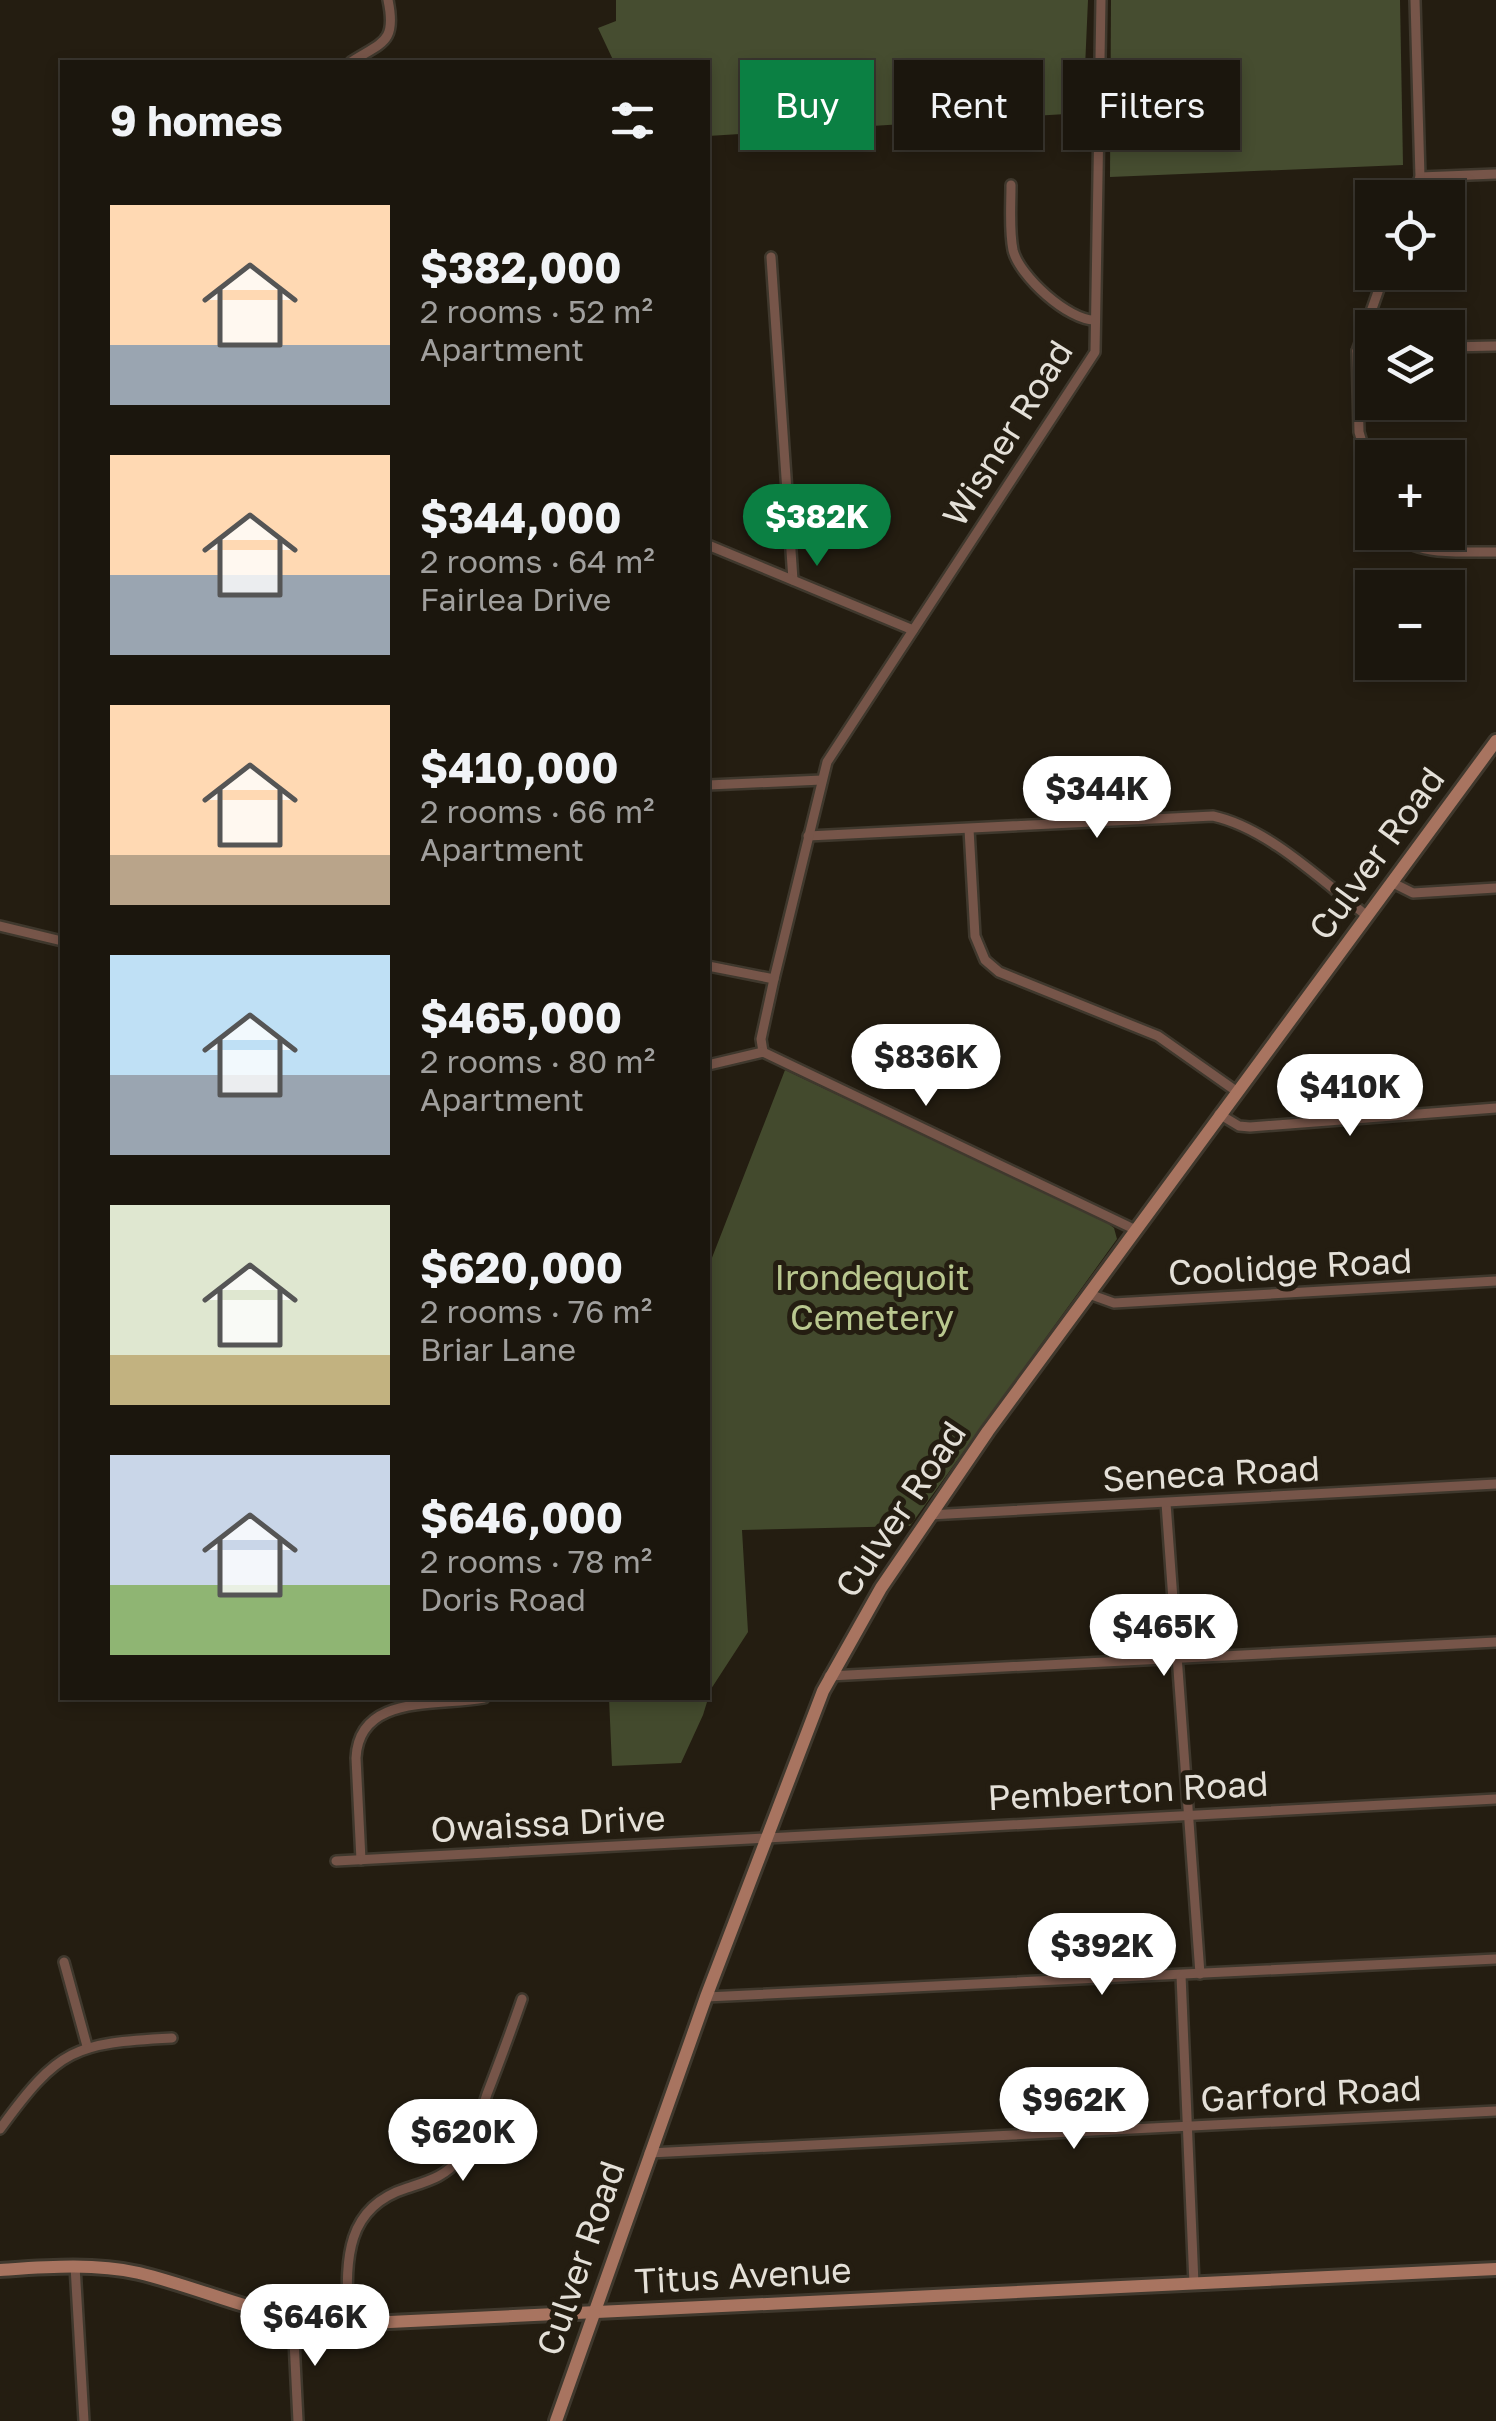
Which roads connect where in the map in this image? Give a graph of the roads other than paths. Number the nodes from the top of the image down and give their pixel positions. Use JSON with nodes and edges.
{"nodes":[{"id":1,"x":388,"y":0,"type":"edge"},
{"id":2,"x":1101,"y":0,"type":"edge"},
{"id":3,"x":1414,"y":0,"type":"edge"},
{"id":4,"x":353,"y":60,"type":"edge"},
{"id":5,"x":1496,"y":174,"type":"edge"},
{"id":6,"x":1420,"y":178,"type":"joint"},
{"id":7,"x":1011,"y":185,"type":"dead end"},
{"id":8,"x":770,"y":257,"type":"dead end"},
{"id":9,"x":1096,"y":320,"type":"junction"},
{"id":10,"x":1496,"y":346,"type":"edge"},
{"id":11,"x":1465,"y":347,"type":"edge"},
{"id":12,"x":710,"y":546,"type":"edge"},
{"id":13,"x":1460,"y":550,"type":"edge"},
{"id":14,"x":1496,"y":552,"type":"edge"},
{"id":15,"x":793,"y":580,"type":"junction"},
{"id":16,"x":913,"y":630,"type":"junction"},
{"id":17,"x":1496,"y":741,"type":"edge"},
{"id":18,"x":822,"y":780,"type":"junction"},
{"id":19,"x":710,"y":785,"type":"edge"},
{"id":20,"x":969,"y":829,"type":"junction"},
{"id":21,"x":808,"y":836,"type":"junction"},
{"id":22,"x":1391,"y":882,"type":"junction"},
{"id":23,"x":1496,"y":888,"type":"edge"},
{"id":24,"x":1366,"y":915,"type":"junction"},
{"id":25,"x":0,"y":926,"type":"edge"},
{"id":26,"x":60,"y":941,"type":"edge"},
{"id":27,"x":710,"y":966,"type":"edge"},
{"id":28,"x":774,"y":979,"type":"junction"},
{"id":29,"x":763,"y":1052,"type":"junction"},
{"id":30,"x":710,"y":1065,"type":"edge"},
{"id":31,"x":1236,"y":1091,"type":"junction"},
{"id":32,"x":1496,"y":1108,"type":"edge"},
{"id":33,"x":1219,"y":1114,"type":"junction"},
{"id":34,"x":1136,"y":1230,"type":"junction"},
{"id":35,"x":1496,"y":1282,"type":"edge"},
{"id":36,"x":1090,"y":1294,"type":"junction"},
{"id":37,"x":1496,"y":1484,"type":"edge"},
{"id":38,"x":1166,"y":1504,"type":"junction"},
{"id":39,"x":929,"y":1515,"type":"junction"},
{"id":40,"x":1496,"y":1642,"type":"edge"},
{"id":41,"x":1178,"y":1658,"type":"junction"},
{"id":42,"x":829,"y":1676,"type":"junction"},
{"id":43,"x":466,"y":1700,"type":"edge"},
{"id":44,"x":1496,"y":1799,"type":"edge"},
{"id":45,"x":1190,"y":1815,"type":"junction"},
{"id":46,"x":764,"y":1839,"type":"junction"},
{"id":47,"x":361,"y":1860,"type":"junction"},
{"id":48,"x":336,"y":1861,"type":"dead end"},
{"id":49,"x":1496,"y":1959,"type":"edge"},
{"id":50,"x":64,"y":1962,"type":"dead end"},
{"id":51,"x":1200,"y":1974,"type":"junction"},
{"id":52,"x":1181,"y":1975,"type":"junction"},
{"id":53,"x":706,"y":1997,"type":"junction"},
{"id":54,"x":522,"y":2000,"type":"dead end"},
{"id":55,"x":172,"y":2038,"type":"dead end"},
{"id":56,"x":87,"y":2046,"type":"junction"},
{"id":57,"x":0,"y":2106,"type":"edge"},
{"id":58,"x":1496,"y":2111,"type":"edge"},
{"id":59,"x":10,"y":2116,"type":"junction"},
{"id":60,"x":1188,"y":2126,"type":"junction"},
{"id":61,"x":0,"y":2129,"type":"edge"},
{"id":62,"x":649,"y":2153,"type":"junction"},
{"id":63,"x":76,"y":2266,"type":"junction"},
{"id":64,"x":1496,"y":2269,"type":"edge"},
{"id":65,"x":0,"y":2270,"type":"edge"},
{"id":66,"x":1194,"y":2284,"type":"junction"},
{"id":67,"x":592,"y":2312,"type":"junction"},
{"id":68,"x":292,"y":2320,"type":"junction"},
{"id":69,"x":348,"y":2324,"type":"junction"},
{"id":70,"x":84,"y":2421,"type":"edge"},
{"id":71,"x":298,"y":2421,"type":"edge"},
{"id":72,"x":556,"y":2421,"type":"edge"}],
"edges":[{"from":1,"to":4,"type":"street"},
{"from":2,"to":9,"type":"street","name":"Wisner Road"},
{"from":3,"to":6,"type":"street"},
{"from":5,"to":6,"type":"street"},
{"from":7,"to":9,"type":"street"},
{"from":8,"to":15,"type":"street"},
{"from":9,"to":16,"type":"street","name":"Wisner Road"},
{"from":10,"to":11,"type":"street"},
{"from":12,"to":15,"type":"street"},
{"from":13,"to":14,"type":"street"},
{"from":15,"to":16,"type":"street"},
{"from":16,"to":18,"type":"street","name":"Wisner Road"},
{"from":17,"to":22,"type":"main road","name":"Culver Road"},
{"from":18,"to":19,"type":"street"},
{"from":18,"to":21,"type":"street","name":"Wisner Road"},
{"from":20,"to":21,"type":"street"},
{"from":20,"to":24,"type":"street"},
{"from":20,"to":31,"type":"street"},
{"from":21,"to":28,"type":"street","name":"Wisner Road"},
{"from":22,"to":23,"type":"street"},
{"from":22,"to":24,"type":"main road","name":"Culver Road"},
{"from":24,"to":31,"type":"main road","name":"Culver Road"},
{"from":25,"to":26,"type":"street"},
{"from":27,"to":28,"type":"street"},
{"from":28,"to":29,"type":"street","name":"Wisner Road"},
{"from":29,"to":30,"type":"street"},
{"from":29,"to":34,"type":"street"},
{"from":31,"to":33,"type":"main road","name":"Culver Road"},
{"from":32,"to":33,"type":"street"},
{"from":33,"to":34,"type":"main road","name":"Culver Road"},
{"from":34,"to":36,"type":"main road","name":"Culver Road"},
{"from":35,"to":36,"type":"street","name":"Coolidge Road"},
{"from":36,"to":39,"type":"main road","name":"Culver Road"},
{"from":37,"to":38,"type":"street","name":"Seneca Road"},
{"from":38,"to":39,"type":"street","name":"Seneca Road"},
{"from":38,"to":41,"type":"street"},
{"from":39,"to":42,"type":"main road","name":"Culver Road"},
{"from":40,"to":41,"type":"street"},
{"from":41,"to":42,"type":"street"},
{"from":41,"to":45,"type":"street"},
{"from":42,"to":46,"type":"main road","name":"Culver Road"},
{"from":43,"to":47,"type":"street"},
{"from":44,"to":45,"type":"street","name":"Pemberton Road"},
{"from":45,"to":46,"type":"street","name":"Pemberton Road"},
{"from":45,"to":51,"type":"street"},
{"from":46,"to":47,"type":"street","name":"Owaissa Drive"},
{"from":46,"to":53,"type":"main road","name":"Culver Road"},
{"from":47,"to":48,"type":"street","name":"Owaissa Drive"},
{"from":49,"to":51,"type":"street"},
{"from":50,"to":56,"type":"street"},
{"from":51,"to":52,"type":"street"},
{"from":52,"to":53,"type":"street"},
{"from":52,"to":60,"type":"street"},
{"from":53,"to":62,"type":"main road","name":"Culver Road"},
{"from":54,"to":69,"type":"street"},
{"from":55,"to":56,"type":"street"},
{"from":56,"to":59,"type":"street"},
{"from":57,"to":59,"type":"street"},
{"from":58,"to":60,"type":"street","name":"Garford Road"},
{"from":59,"to":61,"type":"street"},
{"from":60,"to":62,"type":"street","name":"Garford Road"},
{"from":60,"to":66,"type":"street"},
{"from":62,"to":67,"type":"main road","name":"Culver Road"},
{"from":63,"to":65,"type":"main road","name":"Titus Avenue"},
{"from":63,"to":68,"type":"main road","name":"Titus Avenue"},
{"from":63,"to":70,"type":"street"},
{"from":64,"to":66,"type":"main road","name":"Titus Avenue"},
{"from":66,"to":67,"type":"main road","name":"Titus Avenue"},
{"from":67,"to":69,"type":"main road","name":"Titus Avenue"},
{"from":67,"to":72,"type":"main road","name":"Culver Road"},
{"from":68,"to":69,"type":"main road","name":"Titus Avenue"},
{"from":68,"to":71,"type":"street"}]}
